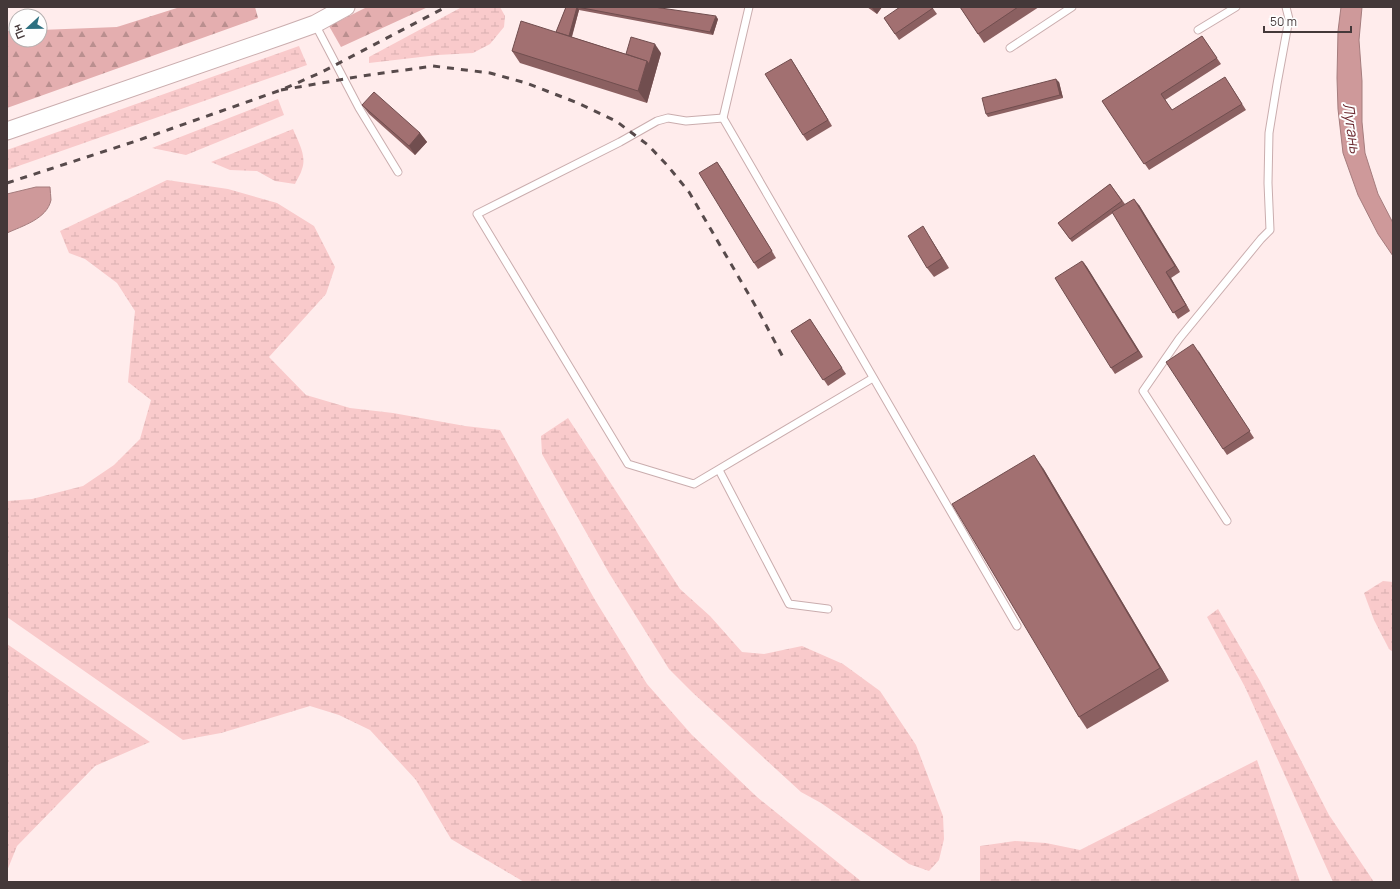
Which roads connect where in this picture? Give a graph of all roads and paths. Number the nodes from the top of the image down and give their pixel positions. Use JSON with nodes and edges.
{"nodes":[{"id":1,"x":346,"y":7,"type":"edge"},
{"id":2,"x":749,"y":7,"type":"edge"},
{"id":3,"x":1072,"y":7,"type":"edge"},
{"id":4,"x":1236,"y":7,"type":"edge"},
{"id":5,"x":1286,"y":7,"type":"edge"},
{"id":6,"x":315,"y":24,"type":"junction"},
{"id":7,"x":1198,"y":30,"type":"dead end"},
{"id":8,"x":1010,"y":48,"type":"dead end"},
{"id":9,"x":722,"y":118,"type":"junction"},
{"id":10,"x":7,"y":131,"type":"edge"},
{"id":11,"x":398,"y":172,"type":"dead end"},
{"id":12,"x":873,"y":378,"type":"junction"},
{"id":13,"x":719,"y":470,"type":"junction"},
{"id":14,"x":1227,"y":521,"type":"dead end"},
{"id":15,"x":828,"y":609,"type":"dead end"},
{"id":16,"x":1017,"y":626,"type":"edge"}],
"edges":[{"from":1,"to":6,"type":"street"},
{"from":2,"to":9,"type":"lane"},
{"from":3,"to":8,"type":"lane"},
{"from":4,"to":7,"type":"lane"},
{"from":5,"to":14,"type":"lane"},
{"from":6,"to":10,"type":"street"},
{"from":6,"to":11,"type":"lane"},
{"from":9,"to":12,"type":"lane"},
{"from":9,"to":13,"type":"lane"},
{"from":12,"to":13,"type":"lane"},
{"from":12,"to":16,"type":"lane"},
{"from":13,"to":15,"type":"lane"}]}
